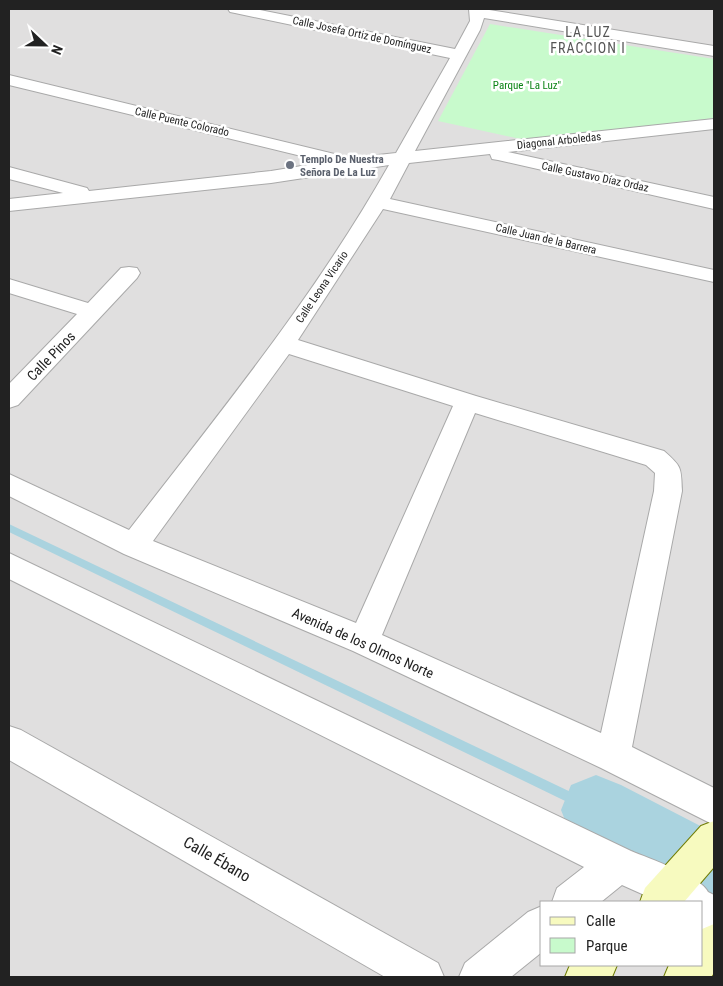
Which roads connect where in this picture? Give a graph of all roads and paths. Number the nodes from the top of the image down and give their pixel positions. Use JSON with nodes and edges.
{"nodes":[{"id":1,"x":235,"y":9,"type":"edge"},
{"id":2,"x":477,"y":11,"type":"edge"},
{"id":3,"x":714,"y":51,"type":"edge"},
{"id":4,"x":459,"y":55,"type":"junction"},
{"id":5,"x":9,"y":80,"type":"edge"},
{"id":6,"x":714,"y":124,"type":"edge"},
{"id":7,"x":684,"y":128,"type":"junction"},
{"id":8,"x":714,"y":133,"type":"edge"},
{"id":9,"x":476,"y":150,"type":"junction"},
{"id":10,"x":403,"y":159,"type":"junction"},
{"id":11,"x":355,"y":163,"type":"junction"},
{"id":12,"x":9,"y":173,"type":"edge"},
{"id":13,"x":96,"y":196,"type":"junction"},
{"id":14,"x":378,"y":202,"type":"junction"},
{"id":15,"x":714,"y":203,"type":"edge"},
{"id":16,"x":9,"y":205,"type":"edge"},
{"id":17,"x":129,"y":273,"type":"dead end"},
{"id":18,"x":714,"y":276,"type":"edge"},
{"id":19,"x":9,"y":286,"type":"edge"},
{"id":20,"x":93,"y":312,"type":"junction"},
{"id":21,"x":284,"y":344,"type":"junction"},
{"id":22,"x":9,"y":399,"type":"edge"},
{"id":23,"x":467,"y":402,"type":"junction"},
{"id":24,"x":9,"y":484,"type":"edge"},
{"id":25,"x":134,"y":546,"type":"junction"},
{"id":26,"x":9,"y":565,"type":"edge"},
{"id":27,"x":364,"y":641,"type":"junction"},
{"id":28,"x":9,"y":742,"type":"edge"},
{"id":29,"x":612,"y":756,"type":"junction"},
{"id":30,"x":714,"y":807,"type":"edge"},
{"id":31,"x":714,"y":839,"type":"edge"},
{"id":32,"x":618,"y":864,"type":"junction"},
{"id":33,"x":682,"y":896,"type":"edge"},
{"id":34,"x":572,"y":901,"type":"edge"},
{"id":35,"x":703,"y":910,"type":"edge"},
{"id":36,"x":714,"y":918,"type":"edge"},
{"id":37,"x":540,"y":928,"type":"edge"},
{"id":38,"x":714,"y":944,"type":"edge"},
{"id":39,"x":703,"y":957,"type":"edge"},
{"id":40,"x":596,"y":966,"type":"edge"},
{"id":41,"x":695,"y":966,"type":"edge"},
{"id":42,"x":424,"y":977,"type":"edge"},
{"id":43,"x":479,"y":977,"type":"edge"},
{"id":44,"x":585,"y":977,"type":"edge"},
{"id":45,"x":684,"y":977,"type":"edge"}],
"edges":[{"from":1,"to":4,"type":"street","name":"Calle Josefa Ortiz de Domínguez"},
{"from":2,"to":3,"type":"street"},
{"from":2,"to":4,"type":"street","name":"Calle Leona Vicario"},
{"from":4,"to":10,"type":"street","name":"Calle Leona Vicario"},
{"from":5,"to":11,"type":"street","name":"Calle Puente Colorado"},
{"from":6,"to":7,"type":"street","name":"Diagonal Arboledas"},
{"from":7,"to":8,"type":"street"},
{"from":7,"to":9,"type":"street","name":"Diagonal Arboledas"},
{"from":9,"to":10,"type":"street","name":"Diagonal Arboledas"},
{"from":9,"to":15,"type":"street","name":"Calle Gustavo Díaz Ordaz"},
{"from":10,"to":11,"type":"street","name":"Diagonal Arboledas"},
{"from":10,"to":14,"type":"street","name":"Calle Leona Vicario"},
{"from":11,"to":13,"type":"street"},
{"from":12,"to":13,"type":"street"},
{"from":13,"to":16,"type":"street"},
{"from":14,"to":18,"type":"street","name":"Calle Juan de la Barrera"},
{"from":14,"to":21,"type":"street","name":"Calle Leona Vicario"},
{"from":17,"to":20,"type":"street","name":"Calle Pinos"},
{"from":19,"to":20,"type":"street"},
{"from":20,"to":22,"type":"street","name":"Calle Pinos"},
{"from":21,"to":23,"type":"street"},
{"from":21,"to":25,"type":"street","name":"Calle Leona Vicario"},
{"from":23,"to":27,"type":"street"},
{"from":23,"to":29,"type":"street"},
{"from":24,"to":25,"type":"street","name":"Avenida de los Olmos Norte"},
{"from":25,"to":27,"type":"street","name":"Avenida de los Olmos Norte"},
{"from":26,"to":32,"type":"street"},
{"from":27,"to":29,"type":"street","name":"Avenida de los Olmos Norte"},
{"from":28,"to":42,"type":"street","name":"Calle Ébano"},
{"from":29,"to":30,"type":"street","name":"Avenida de los Olmos Norte"},
{"from":31,"to":33,"type":"main road"},
{"from":32,"to":33,"type":"street"},
{"from":32,"to":34,"type":"street"},
{"from":35,"to":36,"type":"street"},
{"from":37,"to":43,"type":"street"},
{"from":38,"to":39,"type":"main road"},
{"from":40,"to":44,"type":"main road"},
{"from":41,"to":45,"type":"main road"}]}
